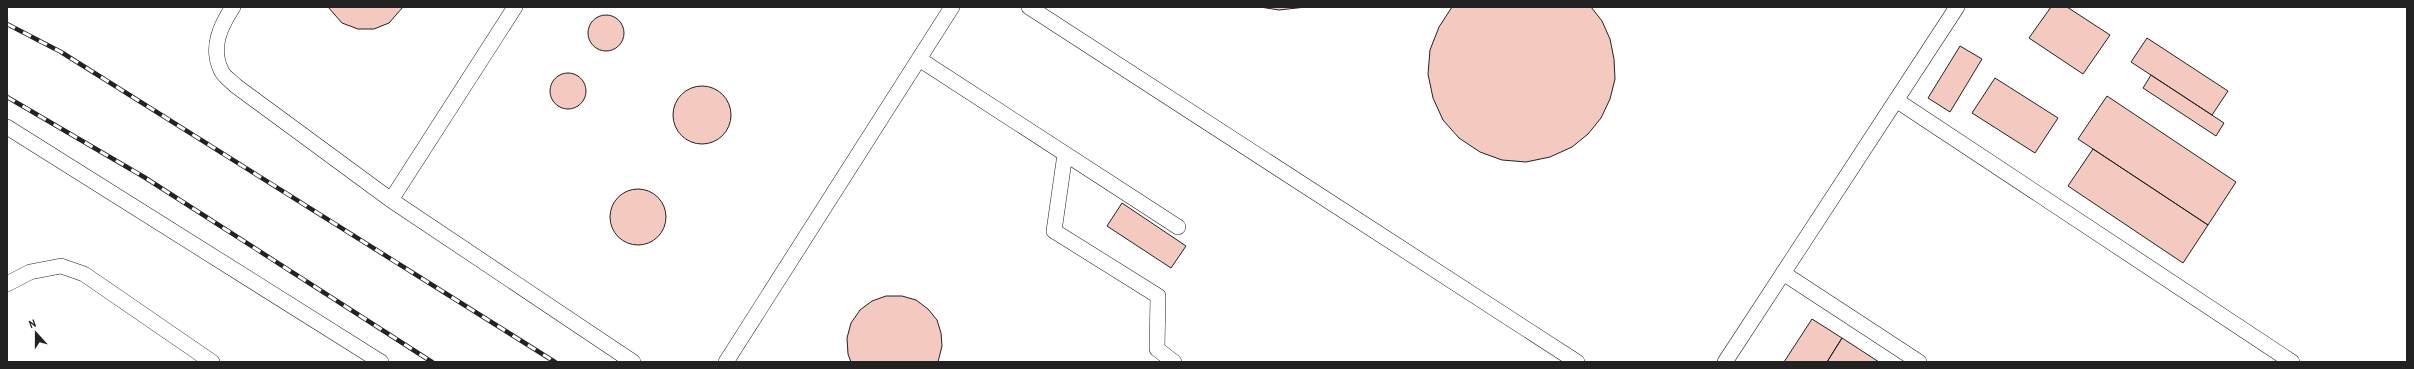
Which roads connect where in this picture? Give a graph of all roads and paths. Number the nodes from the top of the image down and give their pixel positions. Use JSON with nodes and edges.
{"nodes":[{"id":1,"x":234,"y":7,"type":"edge"},
{"id":2,"x":515,"y":7,"type":"edge"},
{"id":3,"x":952,"y":7,"type":"edge"},
{"id":4,"x":1029,"y":7,"type":"edge"},
{"id":5,"x":1957,"y":7,"type":"edge"},
{"id":6,"x":919,"y":59,"type":"junction"},
{"id":7,"x":1896,"y":100,"type":"junction"},
{"id":8,"x":7,"y":127,"type":"edge"},
{"id":9,"x":1065,"y":154,"type":"junction"},
{"id":10,"x":391,"y":200,"type":"junction"},
{"id":11,"x":1178,"y":227,"type":"dead end"},
{"id":12,"x":1783,"y":273,"type":"junction"},
{"id":13,"x":7,"y":284,"type":"edge"},
{"id":14,"x":212,"y":362,"type":"edge"},
{"id":15,"x":381,"y":362,"type":"edge"},
{"id":16,"x":633,"y":362,"type":"edge"},
{"id":17,"x":726,"y":362,"type":"edge"},
{"id":18,"x":1174,"y":362,"type":"edge"},
{"id":19,"x":1577,"y":362,"type":"edge"},
{"id":20,"x":1724,"y":362,"type":"edge"},
{"id":21,"x":1919,"y":362,"type":"edge"},
{"id":22,"x":2292,"y":362,"type":"edge"}],
"edges":[{"from":1,"to":10,"type":"lane"},
{"from":2,"to":10,"type":"lane"},
{"from":3,"to":6,"type":"lane"},
{"from":4,"to":19,"type":"lane"},
{"from":5,"to":7,"type":"lane"},
{"from":6,"to":9,"type":"lane"},
{"from":6,"to":17,"type":"lane"},
{"from":7,"to":12,"type":"lane"},
{"from":7,"to":22,"type":"lane"},
{"from":8,"to":15,"type":"lane"},
{"from":9,"to":11,"type":"lane"},
{"from":9,"to":18,"type":"lane"},
{"from":10,"to":16,"type":"lane"},
{"from":12,"to":20,"type":"lane"},
{"from":12,"to":21,"type":"lane"},
{"from":13,"to":14,"type":"lane"}]}
